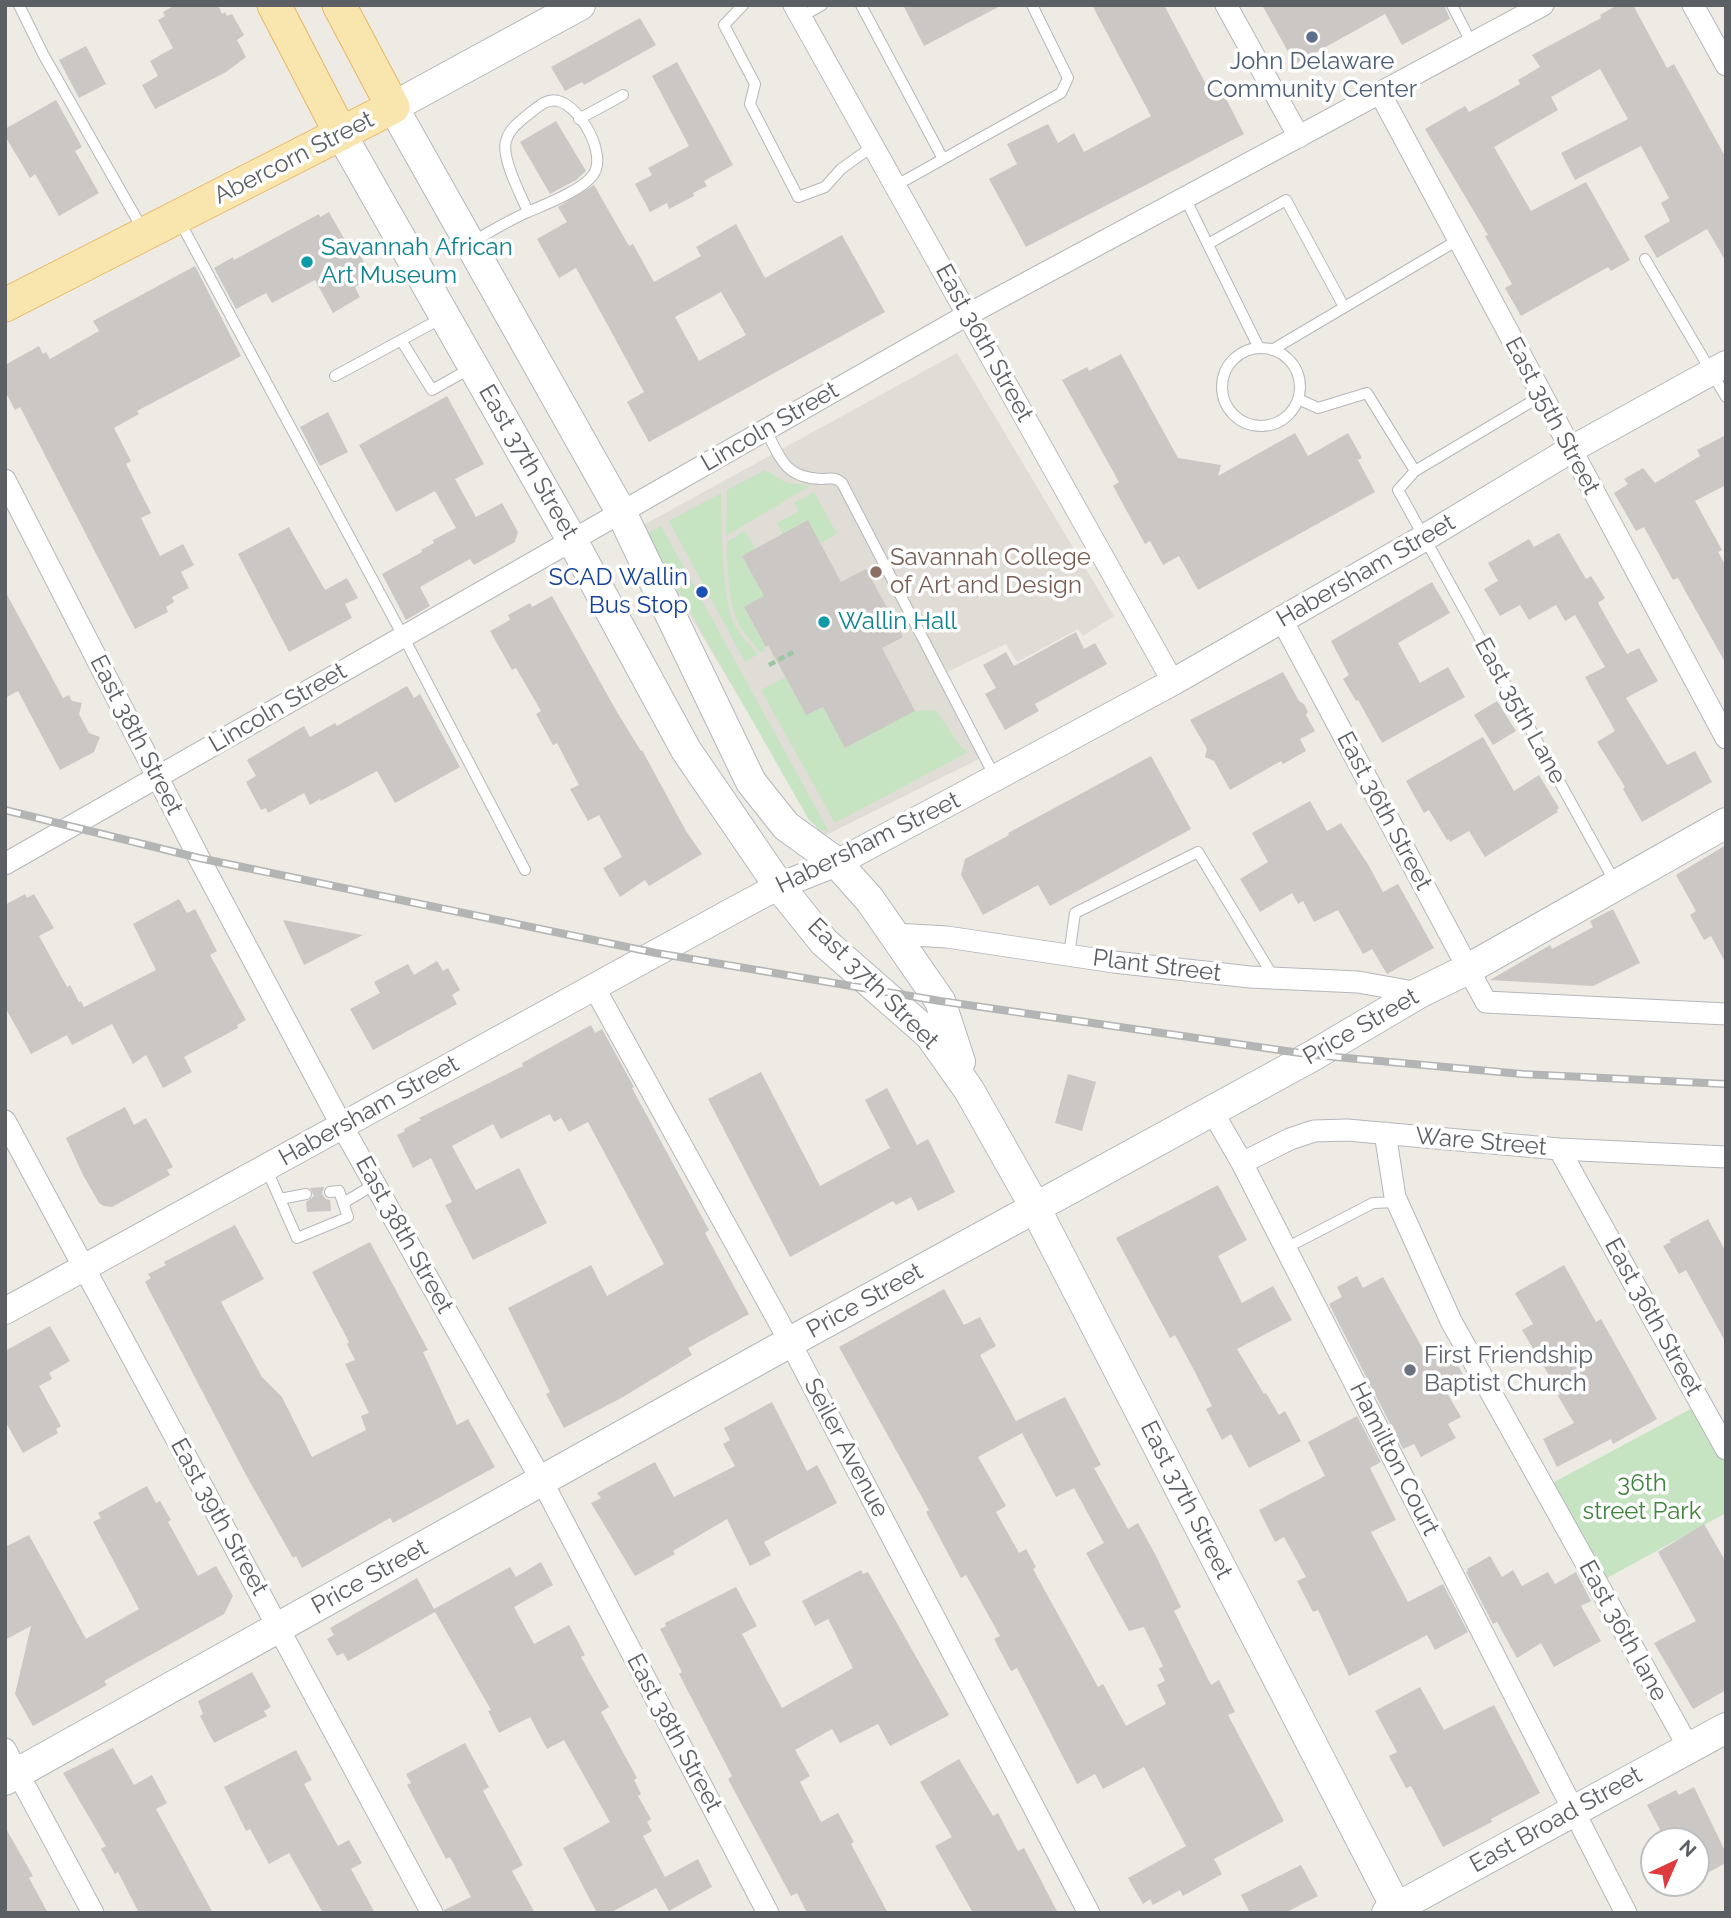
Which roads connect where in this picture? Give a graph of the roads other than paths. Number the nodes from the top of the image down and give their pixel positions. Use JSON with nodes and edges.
{"nodes":[{"id":1,"x":19,"y":5,"type":"edge"},
{"id":2,"x":274,"y":5,"type":"edge"},
{"id":3,"x":339,"y":5,"type":"edge"},
{"id":4,"x":743,"y":5,"type":"edge"},
{"id":5,"x":822,"y":5,"type":"edge"},
{"id":6,"x":861,"y":5,"type":"edge"},
{"id":7,"x":1032,"y":5,"type":"edge"},
{"id":8,"x":1226,"y":5,"type":"edge"},
{"id":9,"x":1452,"y":5,"type":"edge"},
{"id":10,"x":1544,"y":5,"type":"edge"},
{"id":11,"x":1693,"y":5,"type":"edge"},
{"id":12,"x":573,"y":7,"type":"edge"},
{"id":13,"x":797,"y":11,"type":"edge"},
{"id":14,"x":1472,"y":44,"type":"junction"},
{"id":15,"x":1726,"y":65,"type":"edge"},
{"id":16,"x":1380,"y":93,"type":"junction"},
{"id":17,"x":623,"y":94,"type":"dead end"},
{"id":18,"x":393,"y":107,"type":"junction"},
{"id":19,"x":579,"y":119,"type":"junction"},
{"id":20,"x":341,"y":134,"type":"junction"},
{"id":21,"x":1299,"y":137,"type":"junction"},
{"id":22,"x":873,"y":146,"type":"junction"},
{"id":23,"x":943,"y":159,"type":"junction"},
{"id":24,"x":895,"y":186,"type":"junction"},
{"id":25,"x":1185,"y":198,"type":"junction"},
{"id":26,"x":528,"y":212,"type":"junction"},
{"id":27,"x":178,"y":217,"type":"junction"},
{"id":28,"x":145,"y":234,"type":"junction"},
{"id":29,"x":1458,"y":240,"type":"junction"},
{"id":30,"x":470,"y":243,"type":"junction"},
{"id":31,"x":1208,"y":244,"type":"junction"},
{"id":32,"x":1645,"y":259,"type":"dead end"},
{"id":33,"x":5,"y":305,"type":"edge"},
{"id":34,"x":1344,"y":307,"type":"junction"},
{"id":35,"x":967,"y":315,"type":"junction"},
{"id":36,"x":445,"y":316,"type":"junction"},
{"id":37,"x":401,"y":340,"type":"junction"},
{"id":38,"x":1259,"y":348,"type":"junction"},
{"id":39,"x":1272,"y":350,"type":"junction"},
{"id":40,"x":474,"y":367,"type":"junction"},
{"id":41,"x":1719,"y":368,"type":"edge"},
{"id":42,"x":335,"y":376,"type":"dead end"},
{"id":43,"x":1541,"y":396,"type":"junction"},
{"id":44,"x":1726,"y":397,"type":"edge"},
{"id":45,"x":1298,"y":399,"type":"junction"},
{"id":46,"x":766,"y":430,"type":"junction"},
{"id":47,"x":1570,"y":450,"type":"junction"},
{"id":48,"x":1415,"y":471,"type":"junction"},
{"id":49,"x":5,"y":481,"type":"edge"},
{"id":50,"x":621,"y":512,"type":"junction"},
{"id":51,"x":1424,"y":538,"type":"junction"},
{"id":52,"x":572,"y":540,"type":"junction"},
{"id":53,"x":1282,"y":620,"type":"junction"},
{"id":54,"x":403,"y":636,"type":"junction"},
{"id":55,"x":1173,"y":682,"type":"junction"},
{"id":56,"x":1726,"y":738,"type":"edge"},
{"id":57,"x":158,"y":777,"type":"junction"},
{"id":58,"x":996,"y":779,"type":"junction"},
{"id":59,"x":1726,"y":823,"type":"edge"},
{"id":60,"x":837,"y":863,"type":"junction"},
{"id":61,"x":5,"y":864,"type":"edge"},
{"id":62,"x":525,"y":870,"type":"dead end"},
{"id":63,"x":1616,"y":884,"type":"junction"},
{"id":64,"x":779,"y":886,"type":"junction"},
{"id":65,"x":895,"y":934,"type":"junction"},
{"id":66,"x":1069,"y":955,"type":"junction"},
{"id":67,"x":1468,"y":969,"type":"junction"},
{"id":68,"x":1274,"y":978,"type":"junction"},
{"id":69,"x":594,"y":987,"type":"junction"},
{"id":70,"x":1419,"y":993,"type":"junction"},
{"id":71,"x":1726,"y":1014,"type":"edge"},
{"id":72,"x":969,"y":1090,"type":"junction"},
{"id":73,"x":1211,"y":1110,"type":"junction"},
{"id":74,"x":5,"y":1121,"type":"edge"},
{"id":75,"x":342,"y":1126,"type":"junction"},
{"id":76,"x":1385,"y":1133,"type":"junction"},
{"id":77,"x":1559,"y":1149,"type":"junction"},
{"id":78,"x":1726,"y":1157,"type":"edge"},
{"id":79,"x":1242,"y":1163,"type":"junction"},
{"id":80,"x":266,"y":1168,"type":"junction"},
{"id":81,"x":375,"y":1184,"type":"junction"},
{"id":82,"x":330,"y":1192,"type":"dead end"},
{"id":83,"x":306,"y":1194,"type":"dead end"},
{"id":84,"x":281,"y":1199,"type":"junction"},
{"id":85,"x":345,"y":1202,"type":"junction"},
{"id":86,"x":1397,"y":1202,"type":"junction"},
{"id":87,"x":1035,"y":1208,"type":"junction"},
{"id":88,"x":1286,"y":1248,"type":"junction"},
{"id":89,"x":83,"y":1268,"type":"junction"},
{"id":90,"x":5,"y":1311,"type":"edge"},
{"id":91,"x":790,"y":1342,"type":"junction"},
{"id":92,"x":1726,"y":1450,"type":"edge"},
{"id":93,"x":542,"y":1481,"type":"junction"},
{"id":94,"x":279,"y":1627,"type":"junction"},
{"id":95,"x":1726,"y":1728,"type":"edge"},
{"id":96,"x":1689,"y":1748,"type":"junction"},
{"id":97,"x":10,"y":1767,"type":"edge"},
{"id":98,"x":1574,"y":1811,"type":"junction"},
{"id":99,"x":1394,"y":1911,"type":"edge"},
{"id":100,"x":93,"y":1913,"type":"edge"},
{"id":101,"x":432,"y":1913,"type":"edge"},
{"id":102,"x":768,"y":1913,"type":"edge"},
{"id":103,"x":1089,"y":1913,"type":"edge"},
{"id":104,"x":1626,"y":1913,"type":"edge"}],
"edges":[{"from":1,"to":28,"type":"lane"},
{"from":2,"to":20,"type":"main road","name":"East 37th Street"},
{"from":3,"to":18,"type":"main road","name":"East 37th Street"},
{"from":4,"to":22,"type":"lane"},
{"from":5,"to":13,"type":"lane"},
{"from":6,"to":23,"type":"lane"},
{"from":7,"to":23,"type":"lane"},
{"from":8,"to":21,"type":"street"},
{"from":9,"to":14,"type":"lane"},
{"from":10,"to":14,"type":"street","name":"Lincoln Street"},
{"from":11,"to":15,"type":"street"},
{"from":12,"to":18,"type":"main road","name":"Abercorn Street"},
{"from":13,"to":22,"type":"street","name":"East 36th Street"},
{"from":14,"to":16,"type":"street","name":"Lincoln Street"},
{"from":16,"to":21,"type":"street","name":"Lincoln Street"},
{"from":16,"to":29,"type":"street","name":"East 35th Street"},
{"from":17,"to":19,"type":"lane"},
{"from":18,"to":20,"type":"main road","name":"Abercorn Street"},
{"from":18,"to":30,"type":"main road","name":"East 37th Street"},
{"from":19,"to":26,"type":"lane"},
{"from":19,"to":26,"type":"lane"},
{"from":20,"to":27,"type":"main road","name":"Abercorn Street"},
{"from":20,"to":36,"type":"main road","name":"East 37th Street"},
{"from":21,"to":25,"type":"street","name":"Lincoln Street"},
{"from":22,"to":24,"type":"street","name":"East 36th Street"},
{"from":23,"to":24,"type":"lane"},
{"from":24,"to":35,"type":"street","name":"East 36th Street"},
{"from":25,"to":31,"type":"lane"},
{"from":25,"to":35,"type":"street","name":"Lincoln Street"},
{"from":26,"to":30,"type":"lane"},
{"from":27,"to":28,"type":"main road","name":"Abercorn Street"},
{"from":27,"to":54,"type":"lane"},
{"from":28,"to":33,"type":"main road","name":"Abercorn Street"},
{"from":29,"to":34,"type":"lane"},
{"from":29,"to":43,"type":"street","name":"East 35th Street"},
{"from":30,"to":50,"type":"main road","name":"East 37th Street"},
{"from":31,"to":34,"type":"lane"},
{"from":31,"to":38,"type":"lane"},
{"from":32,"to":41,"type":"lane"},
{"from":34,"to":39,"type":"lane"},
{"from":35,"to":46,"type":"street","name":"Lincoln Street"},
{"from":35,"to":55,"type":"street","name":"East 36th Street"},
{"from":36,"to":37,"type":"lane"},
{"from":36,"to":40,"type":"main road","name":"East 37th Street"},
{"from":37,"to":40,"type":"lane"},
{"from":37,"to":42,"type":"lane"},
{"from":38,"to":39,"type":"lane"},
{"from":38,"to":45,"type":"lane"},
{"from":39,"to":45,"type":"lane"},
{"from":40,"to":52,"type":"main road","name":"East 37th Street"},
{"from":41,"to":44,"type":"lane"},
{"from":41,"to":47,"type":"street","name":"Habersham Street"},
{"from":43,"to":47,"type":"street","name":"East 35th Street"},
{"from":43,"to":48,"type":"lane"},
{"from":45,"to":48,"type":"lane"},
{"from":46,"to":50,"type":"street","name":"Lincoln Street"},
{"from":46,"to":58,"type":"lane"},
{"from":47,"to":51,"type":"street","name":"Habersham Street"},
{"from":47,"to":56,"type":"street","name":"East 35th Street"},
{"from":48,"to":51,"type":"lane","name":"East 35th Lane"},
{"from":49,"to":57,"type":"street","name":"East 38th Street"},
{"from":50,"to":52,"type":"street","name":"Lincoln Street"},
{"from":50,"to":60,"type":"main road","name":"East 37th Street"},
{"from":51,"to":53,"type":"street","name":"Habersham Street"},
{"from":51,"to":63,"type":"lane","name":"East 35th Lane"},
{"from":52,"to":54,"type":"street","name":"Lincoln Street"},
{"from":52,"to":64,"type":"main road","name":"East 37th Street"},
{"from":53,"to":55,"type":"street","name":"Habersham Street"},
{"from":53,"to":67,"type":"street","name":"East 36th Street"},
{"from":54,"to":57,"type":"street","name":"Lincoln Street"},
{"from":54,"to":62,"type":"lane"},
{"from":55,"to":58,"type":"street","name":"Habersham Street"},
{"from":57,"to":61,"type":"street","name":"Lincoln Street"},
{"from":57,"to":75,"type":"street","name":"East 38th Street"},
{"from":58,"to":60,"type":"street","name":"Habersham Street"},
{"from":59,"to":63,"type":"main road","name":"Price Street"},
{"from":60,"to":64,"type":"street","name":"Habersham Street"},
{"from":60,"to":65,"type":"main road","name":"East 37th Street"},
{"from":63,"to":67,"type":"main road","name":"Price Street"},
{"from":64,"to":69,"type":"street","name":"Habersham Street"},
{"from":64,"to":72,"type":"main road","name":"East 37th Street"},
{"from":65,"to":66,"type":"street","name":"Plant Street"},
{"from":65,"to":72,"type":"main road","name":"East 37th Street"},
{"from":66,"to":68,"type":"street","name":"Plant Street"},
{"from":66,"to":68,"type":"lane"},
{"from":67,"to":70,"type":"main road","name":"Price Street"},
{"from":67,"to":71,"type":"street","name":"East 36th Street"},
{"from":68,"to":70,"type":"street","name":"Plant Street"},
{"from":69,"to":75,"type":"street","name":"Habersham Street"},
{"from":69,"to":91,"type":"street","name":"Seiler Avenue"},
{"from":70,"to":73,"type":"main road","name":"Price Street"},
{"from":72,"to":87,"type":"main road","name":"East 37th Street"},
{"from":73,"to":79,"type":"street","name":"Hamilton Court"},
{"from":73,"to":87,"type":"main road","name":"Price Street"},
{"from":74,"to":89,"type":"street","name":"East 39th Street"},
{"from":75,"to":80,"type":"street","name":"Habersham Street"},
{"from":75,"to":81,"type":"street","name":"East 38th Street"},
{"from":76,"to":77,"type":"street","name":"Ware Street"},
{"from":76,"to":79,"type":"street","name":"Ware Street"},
{"from":76,"to":86,"type":"street","name":"East 36th lane"},
{"from":77,"to":78,"type":"street","name":"Ware Street"},
{"from":77,"to":92,"type":"street","name":"East 36th Street"},
{"from":79,"to":88,"type":"street","name":"Hamilton Court"},
{"from":80,"to":84,"type":"lane"},
{"from":80,"to":89,"type":"street","name":"Habersham Street"},
{"from":81,"to":85,"type":"lane"},
{"from":81,"to":93,"type":"street","name":"East 38th Street"},
{"from":82,"to":85,"type":"lane"},
{"from":83,"to":84,"type":"lane"},
{"from":84,"to":85,"type":"lane"},
{"from":86,"to":88,"type":"lane"},
{"from":86,"to":96,"type":"street","name":"East 36th lane"},
{"from":87,"to":91,"type":"main road","name":"Price Street"},
{"from":87,"to":99,"type":"main road","name":"East 37th Street"},
{"from":88,"to":98,"type":"street","name":"Hamilton Court"},
{"from":89,"to":90,"type":"street","name":"Habersham Street"},
{"from":89,"to":94,"type":"street","name":"East 39th Street"},
{"from":91,"to":93,"type":"main road","name":"Price Street"},
{"from":91,"to":103,"type":"street","name":"Seiler Avenue"},
{"from":93,"to":94,"type":"main road","name":"Price Street"},
{"from":93,"to":102,"type":"street","name":"East 38th Street"},
{"from":94,"to":97,"type":"main road","name":"Price Street"},
{"from":94,"to":101,"type":"street","name":"East 39th Street"},
{"from":95,"to":96,"type":"main road","name":"East Broad Street"},
{"from":96,"to":98,"type":"main road","name":"East Broad Street"},
{"from":97,"to":100,"type":"street"},
{"from":98,"to":99,"type":"main road","name":"East Broad Street"},
{"from":98,"to":104,"type":"street","name":"Hamilton Court"}]}
